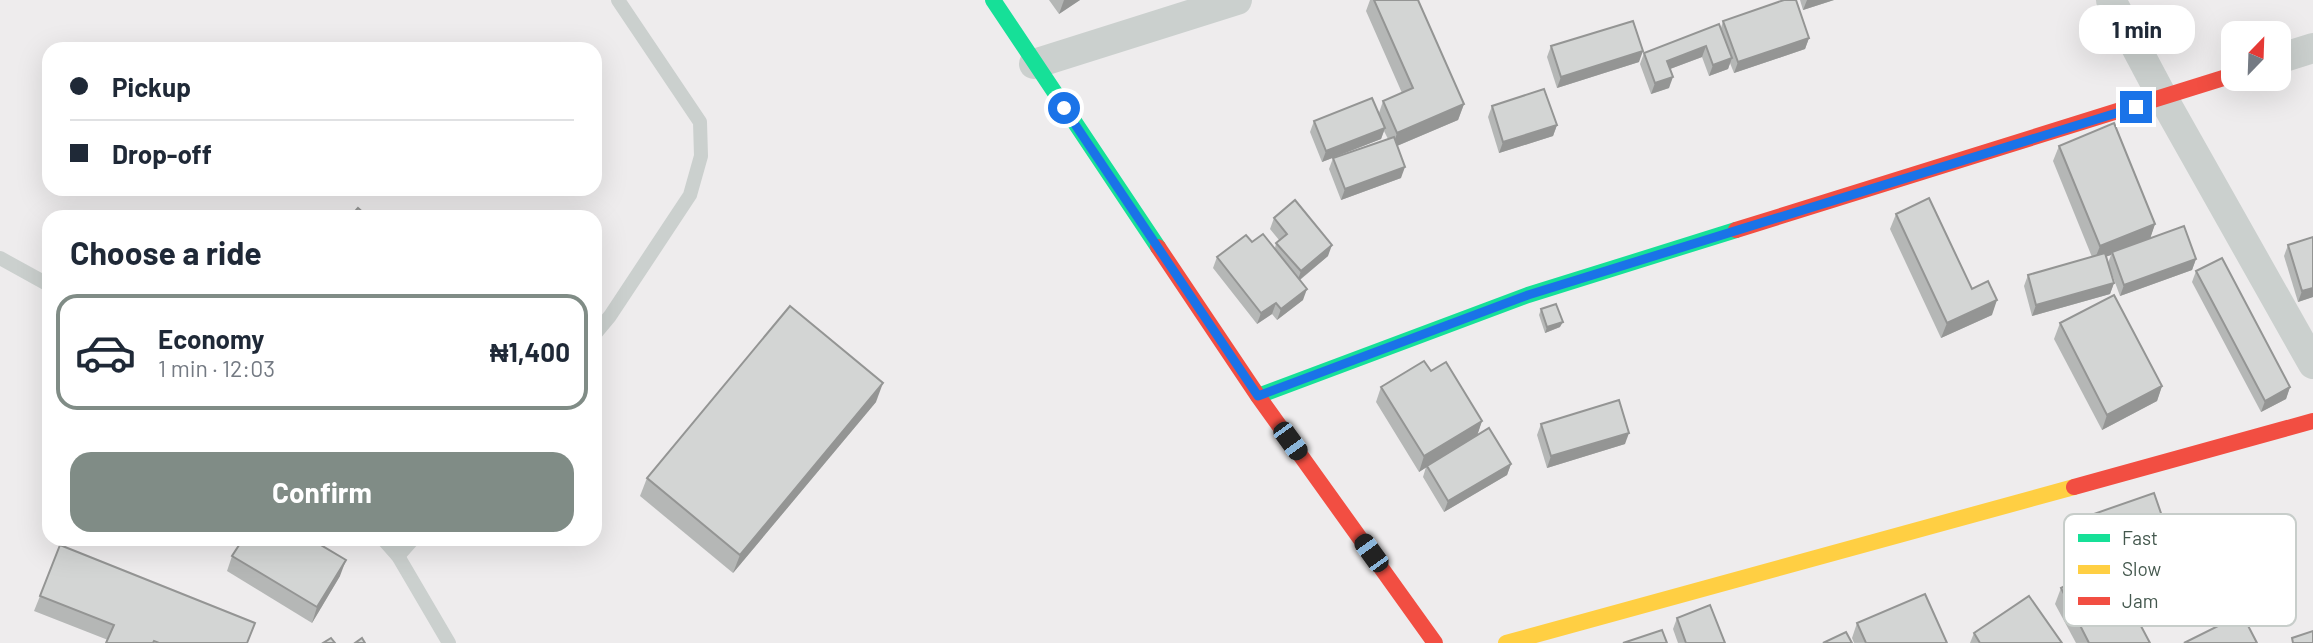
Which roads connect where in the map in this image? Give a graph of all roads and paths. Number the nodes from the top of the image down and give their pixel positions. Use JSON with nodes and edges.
{"nodes":[{"id":1,"x":618,"y":0,"type":"edge"},
{"id":2,"x":993,"y":0,"type":"edge"},
{"id":3,"x":1237,"y":0,"type":"edge"},
{"id":4,"x":2111,"y":0,"type":"edge"},
{"id":5,"x":2313,"y":48,"type":"edge"},
{"id":6,"x":2291,"y":55,"type":"edge"},
{"id":7,"x":1034,"y":64,"type":"junction"},
{"id":8,"x":2221,"y":79,"type":"edge"},
{"id":9,"x":2162,"y":98,"type":"junction"},
{"id":10,"x":0,"y":258,"type":"edge"},
{"id":11,"x":42,"y":281,"type":"edge"},
{"id":12,"x":602,"y":326,"type":"edge"},
{"id":13,"x":2313,"y":364,"type":"edge"},
{"id":14,"x":1258,"y":396,"type":"junction"},
{"id":15,"x":2313,"y":421,"type":"edge"},
{"id":16,"x":389,"y":546,"type":"edge"},
{"id":17,"x":407,"y":546,"type":"edge"},
{"id":18,"x":398,"y":556,"type":"junction"},
{"id":19,"x":449,"y":643,"type":"edge"},
{"id":20,"x":1436,"y":643,"type":"edge"},
{"id":21,"x":1506,"y":643,"type":"edge"}],
"edges":[{"from":1,"to":12,"type":"lane"},
{"from":2,"to":7,"type":"street"},
{"from":3,"to":7,"type":"street"},
{"from":4,"to":9,"type":"street"},
{"from":5,"to":6,"type":"street"},
{"from":7,"to":14,"type":"street"},
{"from":8,"to":9,"type":"street"},
{"from":9,"to":13,"type":"street"},
{"from":9,"to":14,"type":"street"},
{"from":10,"to":11,"type":"lane"},
{"from":14,"to":20,"type":"street"},
{"from":15,"to":21,"type":"street"},
{"from":16,"to":18,"type":"lane"},
{"from":17,"to":18,"type":"lane"},
{"from":18,"to":19,"type":"lane"}]}
